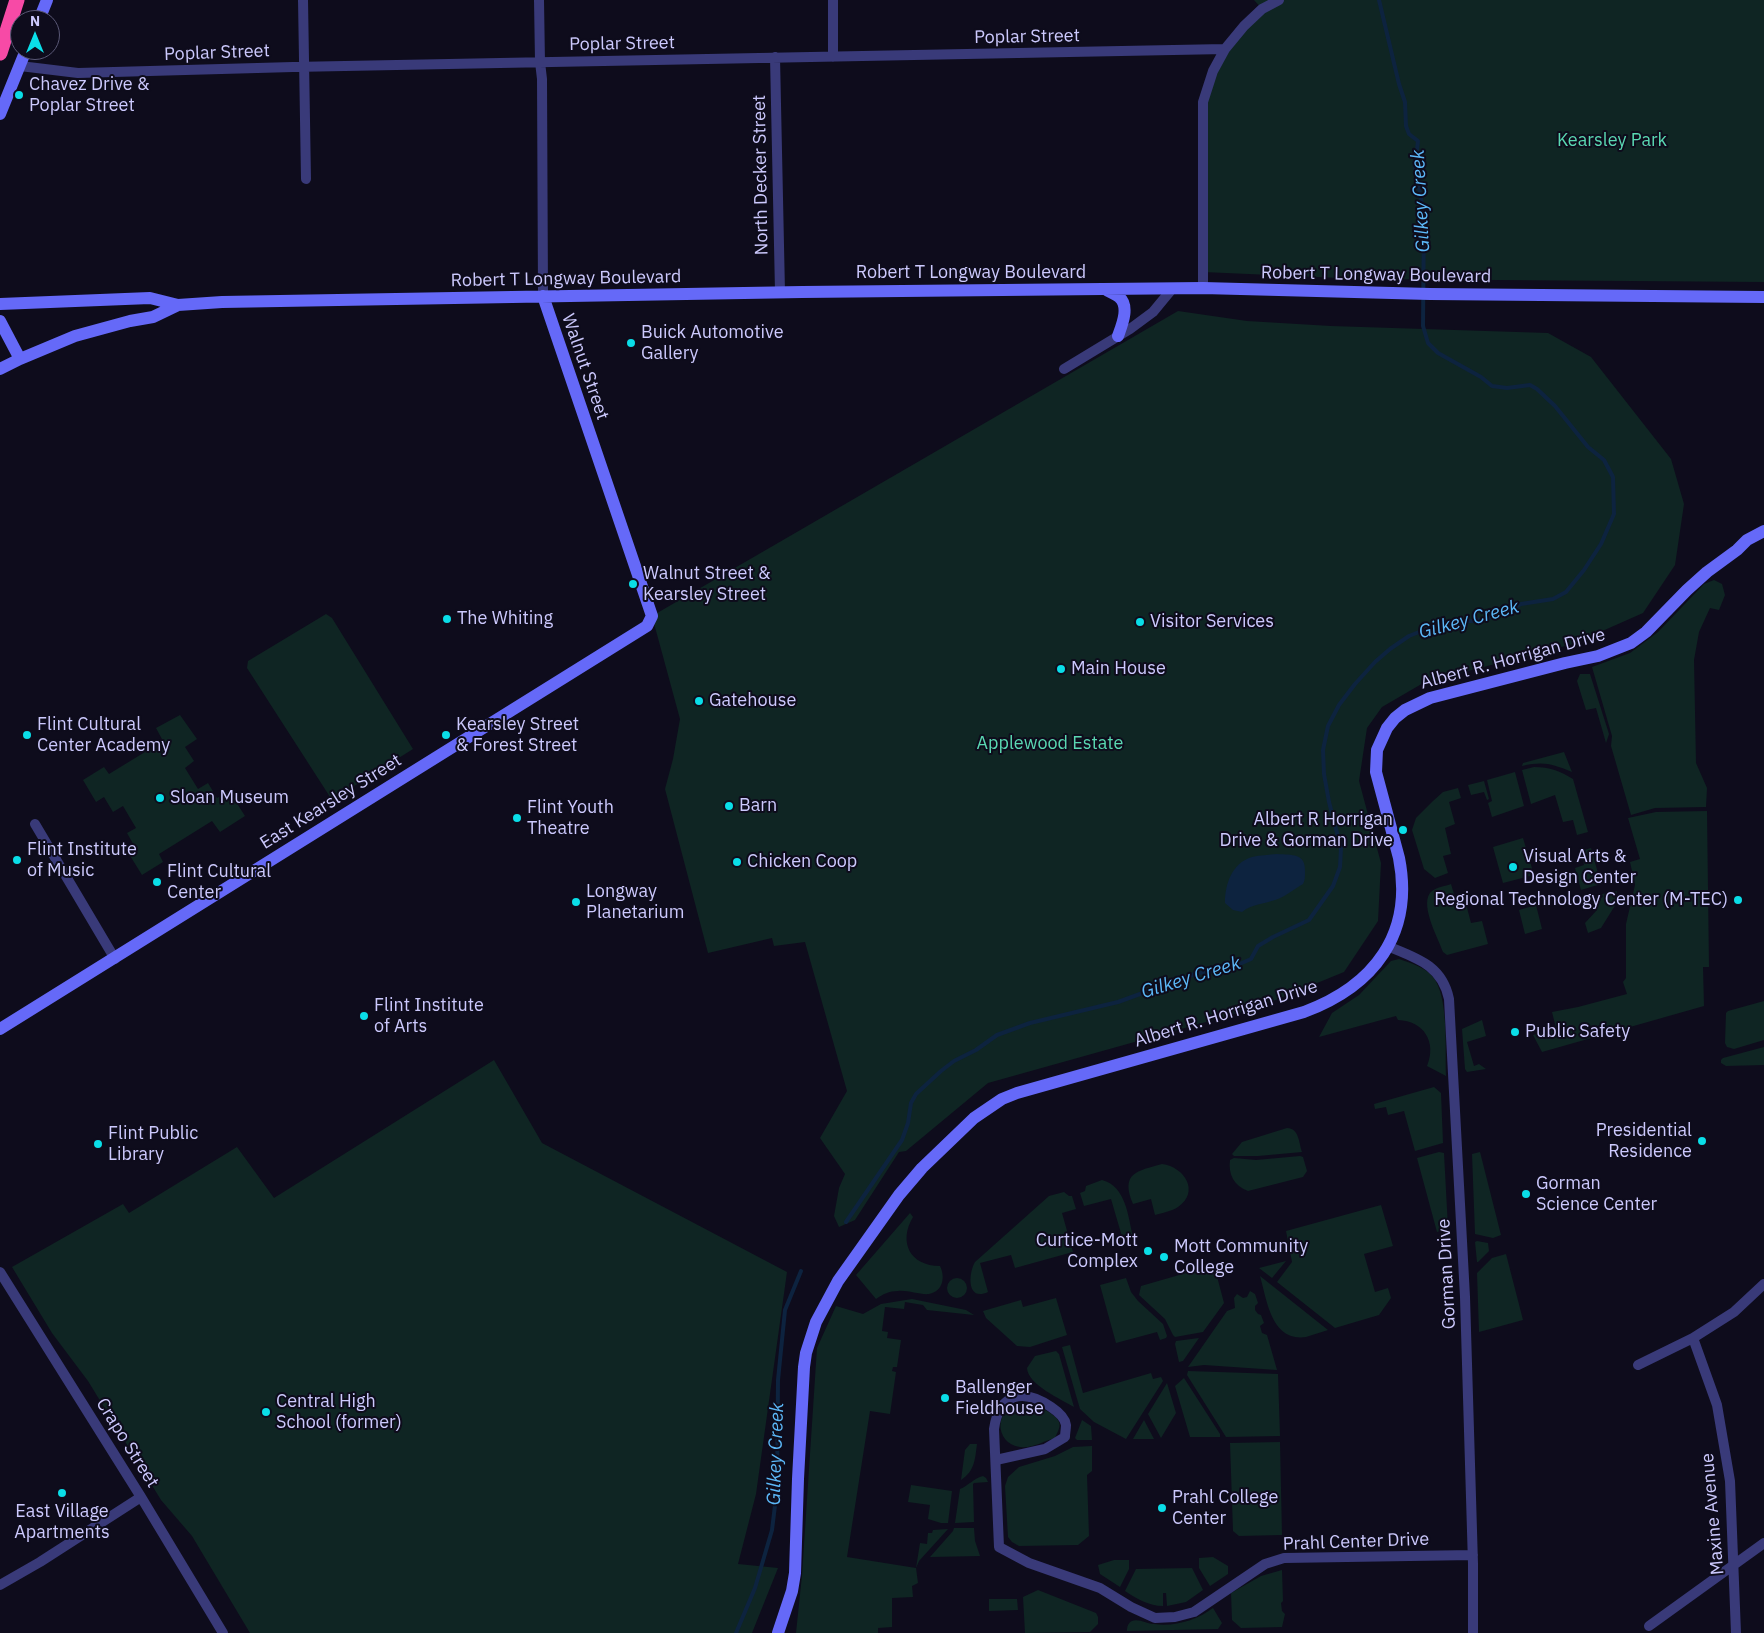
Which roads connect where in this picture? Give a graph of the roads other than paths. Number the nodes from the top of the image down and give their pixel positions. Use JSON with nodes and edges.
{"nodes":[{"id":1,"x":17,"y":0,"type":"edge"},
{"id":2,"x":303,"y":0,"type":"edge"},
{"id":3,"x":539,"y":0,"type":"edge"},
{"id":4,"x":832,"y":0,"type":"edge"},
{"id":5,"x":1279,"y":0,"type":"edge"},
{"id":6,"x":1226,"y":49,"type":"junction"},
{"id":7,"x":0,"y":53,"type":"edge"},
{"id":8,"x":833,"y":56,"type":"junction"},
{"id":9,"x":775,"y":57,"type":"junction"},
{"id":10,"x":22,"y":60,"type":"edge"},
{"id":11,"x":540,"y":62,"type":"junction"},
{"id":12,"x":20,"y":66,"type":"junction"},
{"id":13,"x":304,"y":67,"type":"junction"},
{"id":14,"x":0,"y":114,"type":"edge"},
{"id":15,"x":306,"y":179,"type":"dead end"},
{"id":16,"x":1203,"y":288,"type":"junction"},
{"id":17,"x":1105,"y":289,"type":"junction"},
{"id":18,"x":1172,"y":289,"type":"junction"},
{"id":19,"x":780,"y":292,"type":"junction"},
{"id":20,"x":543,"y":296,"type":"junction"},
{"id":21,"x":1764,"y":297,"type":"edge"},
{"id":22,"x":0,"y":304,"type":"edge"},
{"id":23,"x":178,"y":305,"type":"junction"},
{"id":24,"x":0,"y":321,"type":"edge"},
{"id":25,"x":1118,"y":336,"type":"junction"},
{"id":26,"x":20,"y":359,"type":"junction"},
{"id":27,"x":0,"y":369,"type":"edge"},
{"id":28,"x":1064,"y":369,"type":"dead end"},
{"id":29,"x":1764,"y":531,"type":"edge"},
{"id":30,"x":652,"y":616,"type":"joint"},
{"id":31,"x":35,"y":824,"type":"dead end"},
{"id":32,"x":1387,"y":946,"type":"junction"},
{"id":33,"x":115,"y":959,"type":"junction"},
{"id":34,"x":0,"y":1029,"type":"edge"},
{"id":35,"x":0,"y":1272,"type":"edge"},
{"id":36,"x":1764,"y":1284,"type":"edge"},
{"id":37,"x":1693,"y":1338,"type":"junction"},
{"id":38,"x":1638,"y":1364,"type":"dead end"},
{"id":39,"x":996,"y":1460,"type":"junction"},
{"id":40,"x":141,"y":1497,"type":"junction"},
{"id":41,"x":1764,"y":1543,"type":"edge"},
{"id":42,"x":1473,"y":1555,"type":"junction"},
{"id":43,"x":1734,"y":1566,"type":"junction"},
{"id":44,"x":0,"y":1585,"type":"edge"},
{"id":45,"x":1649,"y":1626,"type":"dead end"},
{"id":46,"x":223,"y":1633,"type":"edge"},
{"id":47,"x":778,"y":1633,"type":"edge"},
{"id":48,"x":1474,"y":1633,"type":"edge"},
{"id":49,"x":1736,"y":1633,"type":"edge"}],
"edges":[{"from":1,"to":7,"type":"highway"},
{"from":2,"to":13,"type":"street"},
{"from":3,"to":11,"type":"street","name":"Walnut Street"},
{"from":4,"to":8,"type":"street"},
{"from":5,"to":6,"type":"street"},
{"from":6,"to":8,"type":"street","name":"Poplar Street"},
{"from":6,"to":16,"type":"street"},
{"from":8,"to":9,"type":"street","name":"Poplar Street"},
{"from":9,"to":11,"type":"street","name":"Poplar Street"},
{"from":9,"to":19,"type":"street","name":"North Decker Street"},
{"from":10,"to":12,"type":"street"},
{"from":11,"to":13,"type":"street","name":"Poplar Street"},
{"from":11,"to":20,"type":"street","name":"Walnut Street"},
{"from":12,"to":13,"type":"street","name":"Poplar Street"},
{"from":12,"to":14,"type":"street"},
{"from":13,"to":15,"type":"street"},
{"from":16,"to":18,"type":"street","name":"Robert T Longway Boulevard"},
{"from":16,"to":21,"type":"street","name":"Robert T Longway Boulevard"},
{"from":17,"to":18,"type":"street","name":"Robert T Longway Boulevard"},
{"from":17,"to":19,"type":"street","name":"Robert T Longway Boulevard"},
{"from":17,"to":25,"type":"street"},
{"from":18,"to":25,"type":"street"},
{"from":19,"to":20,"type":"street","name":"Robert T Longway Boulevard"},
{"from":20,"to":23,"type":"street","name":"Robert T Longway Boulevard"},
{"from":20,"to":30,"type":"street","name":"Walnut Street"},
{"from":22,"to":23,"type":"street","name":"Robert T Longway Boulevard"},
{"from":23,"to":26,"type":"street","name":"Robert T Longway Boulevard"},
{"from":24,"to":26,"type":"street"},
{"from":25,"to":28,"type":"street"},
{"from":26,"to":27,"type":"street","name":"Robert T Longway Boulevard"},
{"from":29,"to":32,"type":"street","name":"Albert R. Horrigan Drive"},
{"from":30,"to":33,"type":"street","name":"East Kearsley Street"},
{"from":31,"to":33,"type":"street"},
{"from":32,"to":42,"type":"street","name":"Gorman Drive"},
{"from":32,"to":47,"type":"street","name":"Albert R. Horrigan Drive"},
{"from":33,"to":34,"type":"street","name":"East Kearsley Street"},
{"from":35,"to":40,"type":"street","name":"Crapo Street"},
{"from":36,"to":37,"type":"street"},
{"from":37,"to":38,"type":"street"},
{"from":37,"to":43,"type":"street","name":"Maxine Avenue"},
{"from":39,"to":39,"type":"street","name":"Prahl Center Drive"},
{"from":39,"to":42,"type":"street","name":"Prahl Center Drive"},
{"from":40,"to":44,"type":"street"},
{"from":40,"to":46,"type":"street","name":"Crapo Street"},
{"from":41,"to":43,"type":"street"},
{"from":42,"to":48,"type":"street","name":"Gorman Drive"},
{"from":43,"to":45,"type":"street"},
{"from":43,"to":49,"type":"street","name":"Maxine Avenue"}]}
